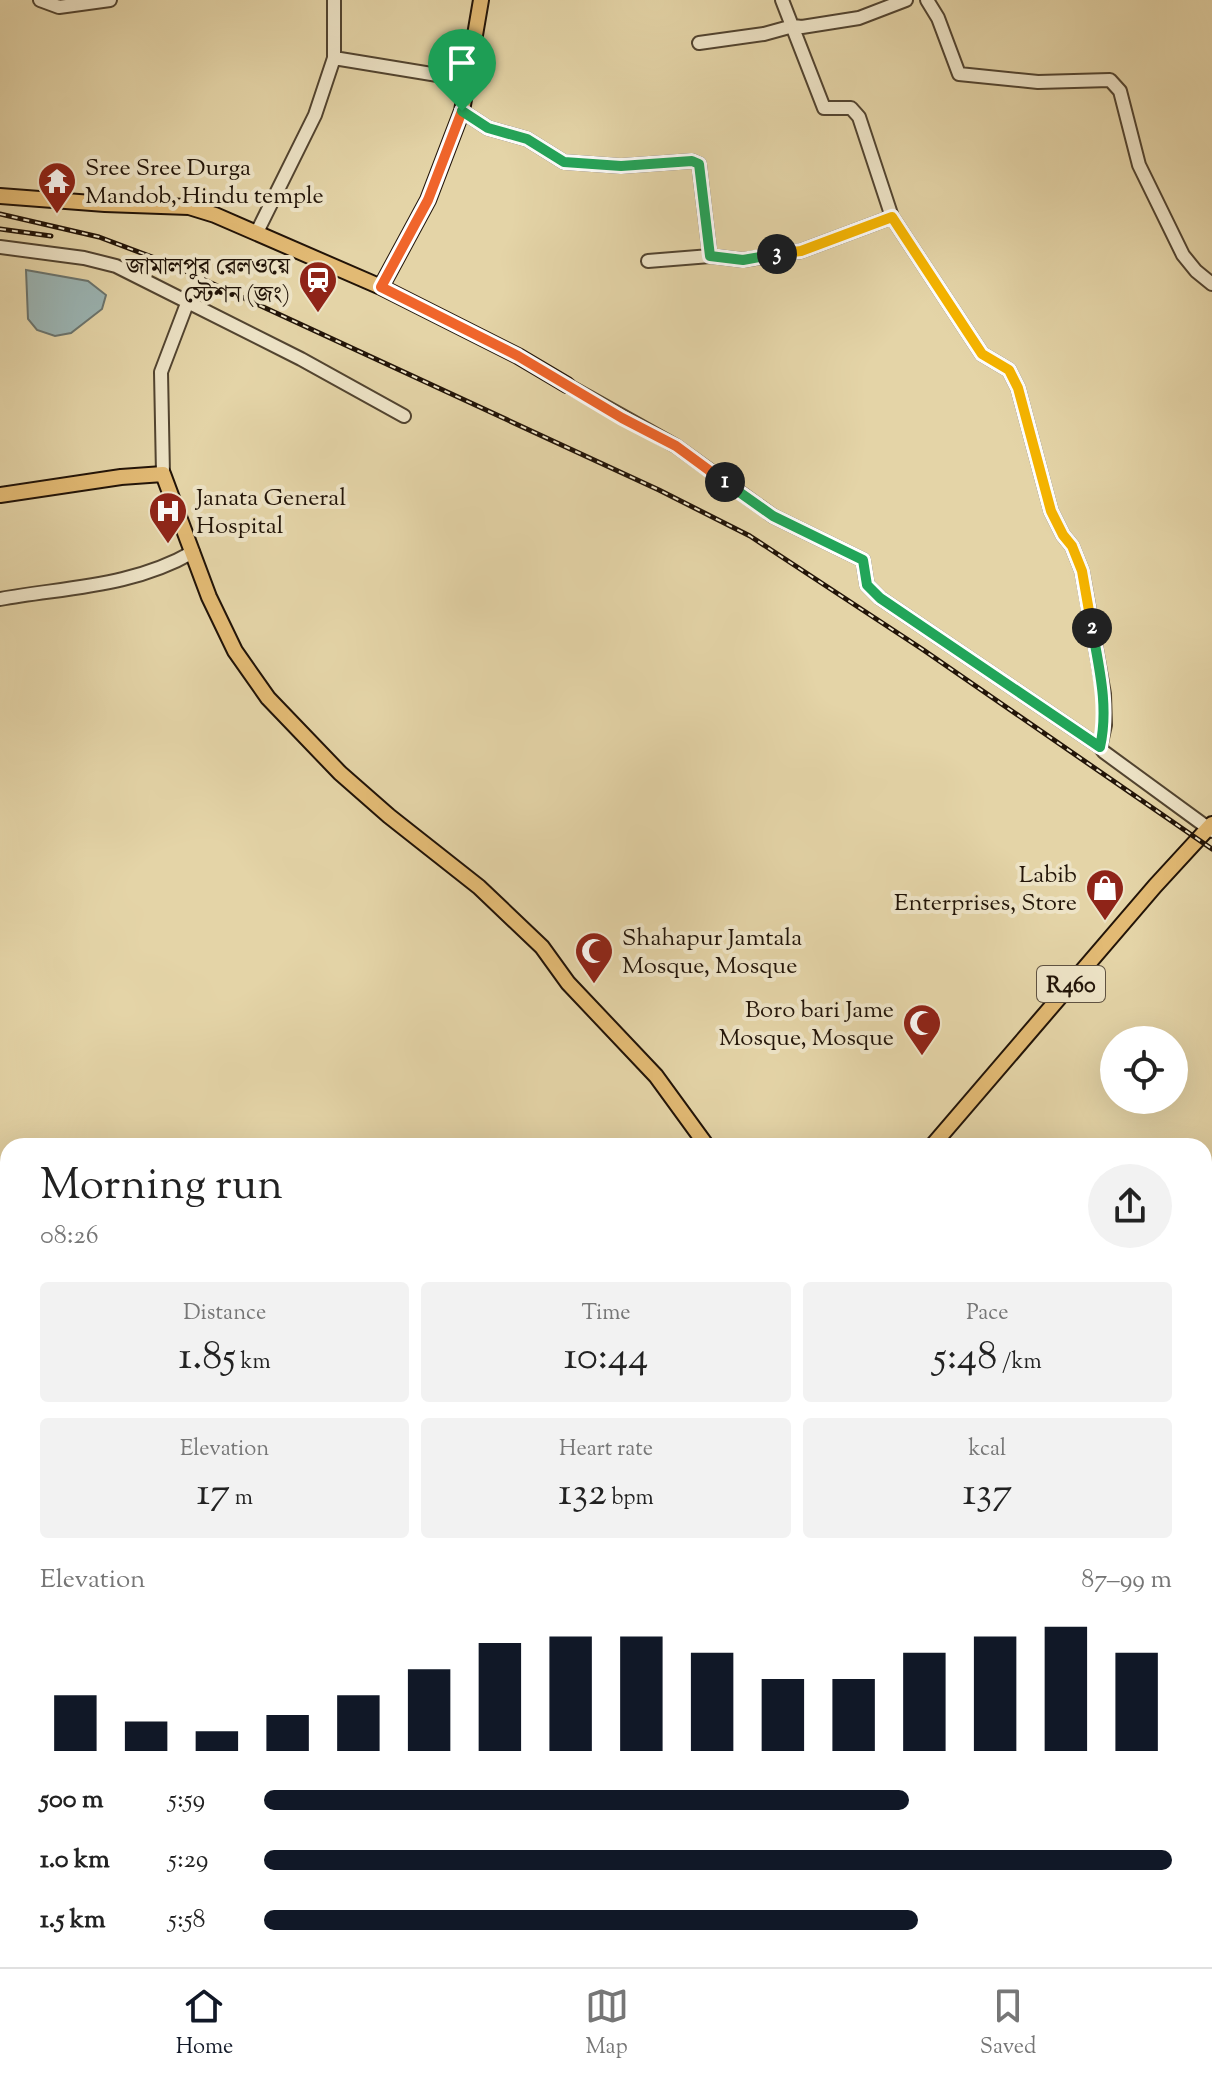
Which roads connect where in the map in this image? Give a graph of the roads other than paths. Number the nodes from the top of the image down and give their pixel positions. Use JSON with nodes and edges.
{"nodes":[{"id":1,"x":40,"y":0,"type":"edge"},
{"id":2,"x":110,"y":0,"type":"edge"},
{"id":3,"x":334,"y":0,"type":"edge"},
{"id":4,"x":481,"y":0,"type":"edge"},
{"id":5,"x":782,"y":0,"type":"edge"},
{"id":6,"x":906,"y":0,"type":"edge"},
{"id":7,"x":927,"y":0,"type":"edge"},
{"id":8,"x":793,"y":26,"type":"junction"},
{"id":9,"x":699,"y":43,"type":"dead end"},
{"id":10,"x":334,"y":58,"type":"junction"},
{"id":11,"x":468,"y":80,"type":"junction"},
{"id":12,"x":462,"y":111,"type":"junction"},
{"id":13,"x":0,"y":196,"type":"edge"},
{"id":14,"x":892,"y":217,"type":"junction"},
{"id":15,"x":257,"y":232,"type":"junction"},
{"id":16,"x":0,"y":247,"type":"edge"},
{"id":17,"x":710,"y":256,"type":"junction"},
{"id":18,"x":648,"y":261,"type":"dead end"},
{"id":19,"x":1212,"y":284,"type":"edge"},
{"id":20,"x":381,"y":287,"type":"junction"},
{"id":21,"x":188,"y":301,"type":"junction"},
{"id":22,"x":567,"y":385,"type":"joint"},
{"id":23,"x":404,"y":416,"type":"dead end"},
{"id":24,"x":163,"y":474,"type":"junction"},
{"id":25,"x":0,"y":495,"type":"edge"},
{"id":26,"x":193,"y":552,"type":"junction"},
{"id":27,"x":0,"y":599,"type":"edge"},
{"id":28,"x":1100,"y":747,"type":"junction"},
{"id":29,"x":1211,"y":827,"type":"edge"},
{"id":30,"x":701,"y":1138,"type":"edge"},
{"id":31,"x":939,"y":1138,"type":"edge"}],
"edges":[{"from":1,"to":2,"type":"street"},
{"from":3,"to":10,"type":"street"},
{"from":4,"to":11,"type":"main road"},
{"from":5,"to":8,"type":"street"},
{"from":6,"to":8,"type":"street"},
{"from":7,"to":19,"type":"street"},
{"from":8,"to":9,"type":"street"},
{"from":8,"to":14,"type":"street"},
{"from":10,"to":11,"type":"street"},
{"from":10,"to":15,"type":"street"},
{"from":11,"to":12,"type":"main road"},
{"from":12,"to":17,"type":"street"},
{"from":12,"to":20,"type":"main road"},
{"from":13,"to":15,"type":"main road"},
{"from":14,"to":17,"type":"street"},
{"from":14,"to":28,"type":"street"},
{"from":15,"to":20,"type":"main road"},
{"from":16,"to":21,"type":"street"},
{"from":17,"to":18,"type":"street"},
{"from":20,"to":22,"type":"main road"},
{"from":21,"to":23,"type":"street"},
{"from":21,"to":24,"type":"street"},
{"from":22,"to":28,"type":"street"},
{"from":24,"to":25,"type":"main road"},
{"from":24,"to":26,"type":"main road"},
{"from":26,"to":27,"type":"street"},
{"from":26,"to":30,"type":"main road"},
{"from":28,"to":29,"type":"street"},
{"from":29,"to":31,"type":"main road","number":"R460"}]}
